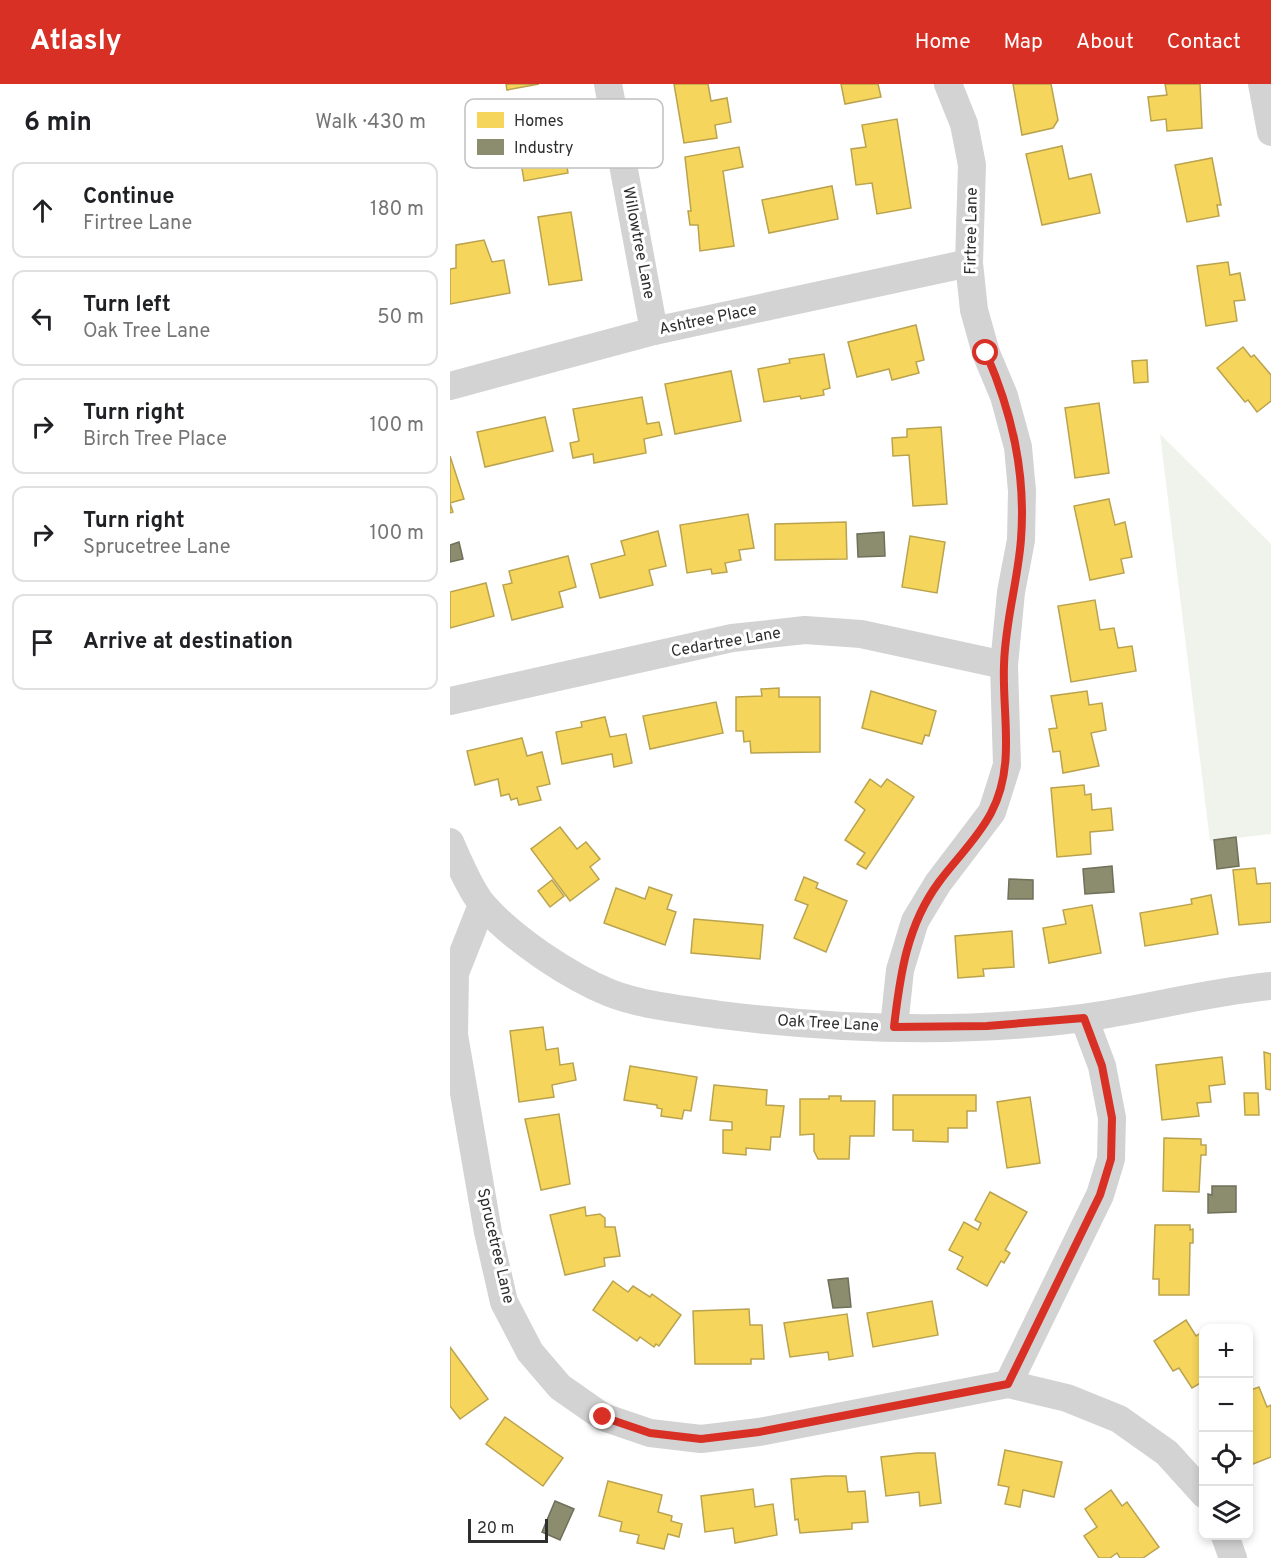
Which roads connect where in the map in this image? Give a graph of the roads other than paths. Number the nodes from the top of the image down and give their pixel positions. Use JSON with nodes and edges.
{"nodes":[{"id":1,"x":608,"y":84,"type":"edge"},
{"id":2,"x":948,"y":84,"type":"edge"},
{"id":3,"x":1262,"y":84,"type":"edge"},
{"id":4,"x":611,"y":99,"type":"edge"},
{"id":5,"x":1271,"y":132,"type":"edge"},
{"id":6,"x":624,"y":168,"type":"edge"},
{"id":7,"x":969,"y":264,"type":"junction"},
{"id":8,"x":654,"y":331,"type":"junction"},
{"id":9,"x":450,"y":386,"type":"edge"},
{"id":10,"x":1004,"y":665,"type":"junction"},
{"id":11,"x":450,"y":701,"type":"edge"},
{"id":12,"x":450,"y":842,"type":"edge"},
{"id":13,"x":482,"y":905,"type":"junction"},
{"id":14,"x":1271,"y":986,"type":"edge"},
{"id":15,"x":1084,"y":1018,"type":"junction"},
{"id":16,"x":894,"y":1027,"type":"junction"},
{"id":17,"x":1008,"y":1384,"type":"junction"},
{"id":18,"x":1199,"y":1490,"type":"edge"},
{"id":19,"x":1226,"y":1540,"type":"edge"},
{"id":20,"x":1233,"y":1558,"type":"edge"}],
"edges":[{"from":1,"to":4,"type":"street","name":"Willowtree Lane"},
{"from":2,"to":7,"type":"street","name":"Firtree Lane"},
{"from":3,"to":5,"type":"street"},
{"from":6,"to":8,"type":"street","name":"Willowtree Lane"},
{"from":7,"to":8,"type":"street","name":"Ashtree Place"},
{"from":7,"to":10,"type":"street","name":"Firtree Lane"},
{"from":8,"to":9,"type":"street","name":"Ashtree Place"},
{"from":10,"to":11,"type":"street","name":"Cedartree Lane"},
{"from":10,"to":16,"type":"street","name":"Firtree Lane"},
{"from":12,"to":13,"type":"street","name":"Oak Tree Lane"},
{"from":13,"to":16,"type":"street","name":"Oak Tree Lane"},
{"from":13,"to":17,"type":"street","name":"Sprucetree Lane"},
{"from":14,"to":15,"type":"street","name":"Oak Tree Lane"},
{"from":15,"to":16,"type":"street","name":"Oak Tree Lane"},
{"from":15,"to":17,"type":"street"},
{"from":17,"to":18,"type":"street","name":"Sprucetree Lane"},
{"from":19,"to":20,"type":"street"}]}
